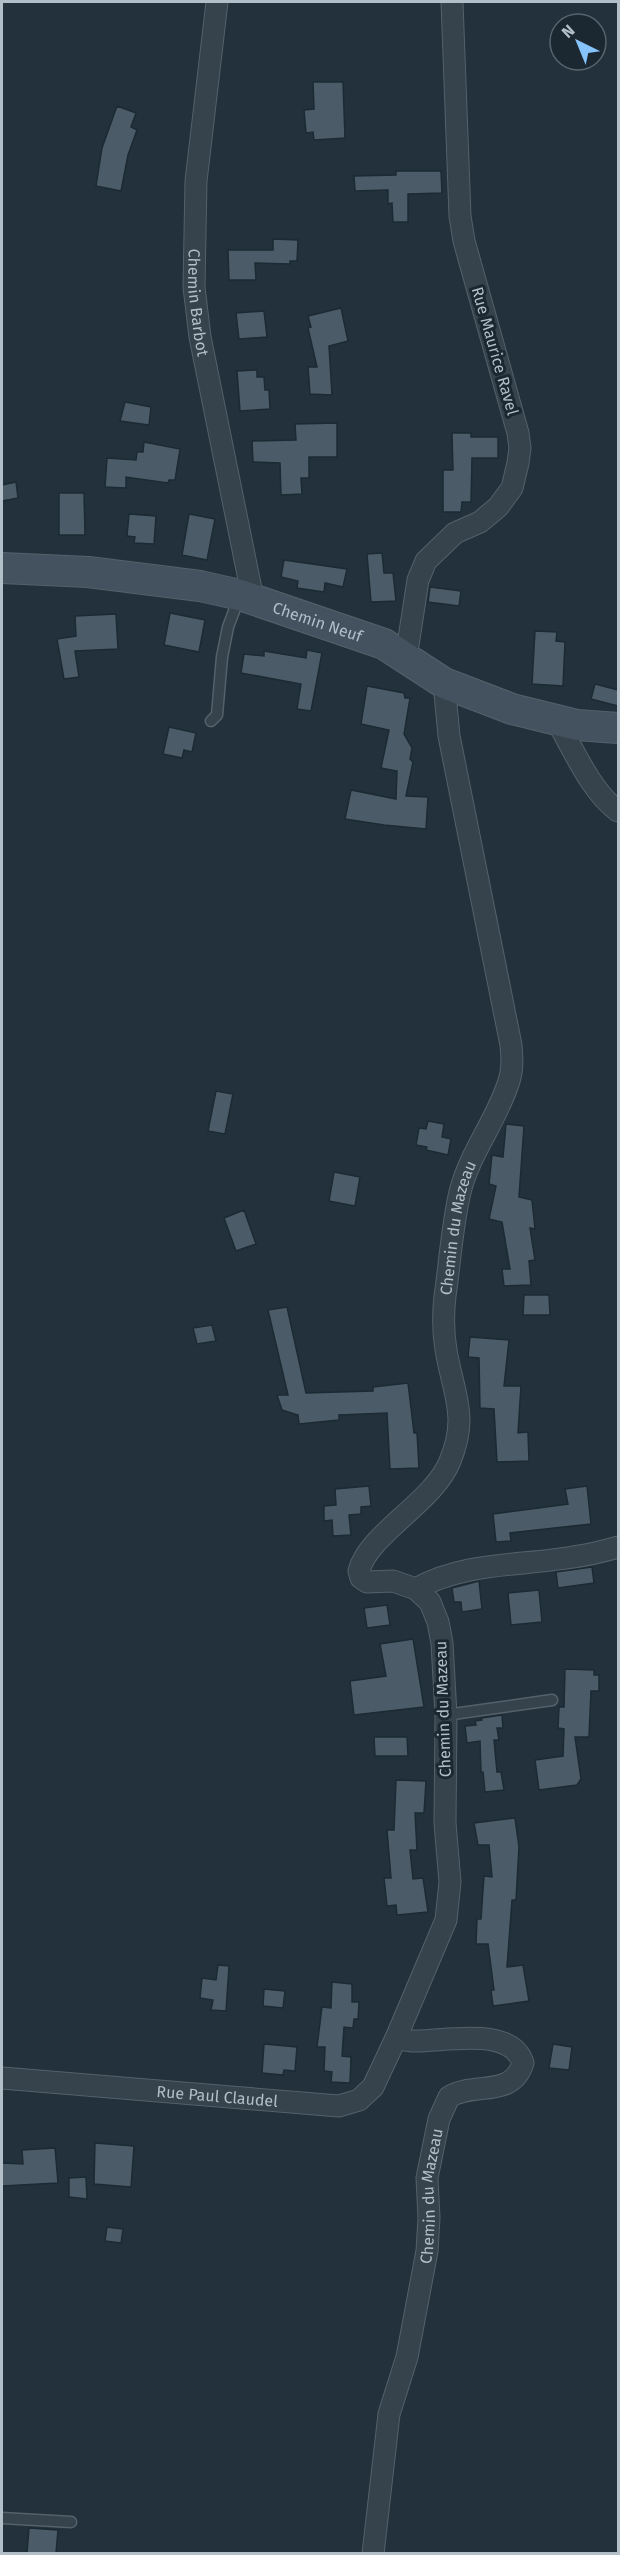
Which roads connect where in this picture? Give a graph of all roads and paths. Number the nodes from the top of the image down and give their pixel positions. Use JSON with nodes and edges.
{"nodes":[{"id":1,"x":217,"y":2,"type":"edge"},
{"id":2,"x":452,"y":2,"type":"edge"},
{"id":3,"x":2,"y":568,"type":"edge"},
{"id":4,"x":246,"y":597,"type":"junction"},
{"id":5,"x":406,"y":658,"type":"junction"},
{"id":6,"x":444,"y":683,"type":"junction"},
{"id":7,"x":211,"y":721,"type":"dead end"},
{"id":8,"x":557,"y":721,"type":"junction"},
{"id":9,"x":618,"y":728,"type":"edge"},
{"id":10,"x":618,"y":811,"type":"edge"},
{"id":11,"x":618,"y":1547,"type":"edge"},
{"id":12,"x":416,"y":1589,"type":"junction"},
{"id":13,"x":552,"y":1700,"type":"dead end"},
{"id":14,"x":446,"y":1715,"type":"junction"},
{"id":15,"x":396,"y":2038,"type":"junction"},
{"id":16,"x":2,"y":2078,"type":"edge"},
{"id":17,"x":2,"y":2518,"type":"edge"},
{"id":18,"x":71,"y":2523,"type":"dead end"},
{"id":19,"x":373,"y":2553,"type":"edge"}],
"edges":[{"from":1,"to":4,"type":"street","name":"Chemin Barbot"},
{"from":2,"to":5,"type":"street","name":"Rue Maurice Ravel"},
{"from":3,"to":4,"type":"main road","name":"Chemin Neuf"},
{"from":4,"to":5,"type":"main road","name":"Chemin Neuf"},
{"from":4,"to":7,"type":"lane"},
{"from":5,"to":6,"type":"main road","name":"Chemin Neuf"},
{"from":6,"to":8,"type":"main road","name":"Chemin Neuf"},
{"from":6,"to":12,"type":"street","name":"Chemin du Mazeau"},
{"from":8,"to":9,"type":"main road","name":"Chemin Neuf"},
{"from":8,"to":10,"type":"street"},
{"from":11,"to":12,"type":"street"},
{"from":12,"to":14,"type":"street","name":"Chemin du Mazeau"},
{"from":13,"to":14,"type":"lane"},
{"from":14,"to":15,"type":"street","name":"Chemin du Mazeau"},
{"from":15,"to":16,"type":"street","name":"Rue Paul Claudel"},
{"from":15,"to":19,"type":"street","name":"Chemin du Mazeau"},
{"from":17,"to":18,"type":"lane"}]}
